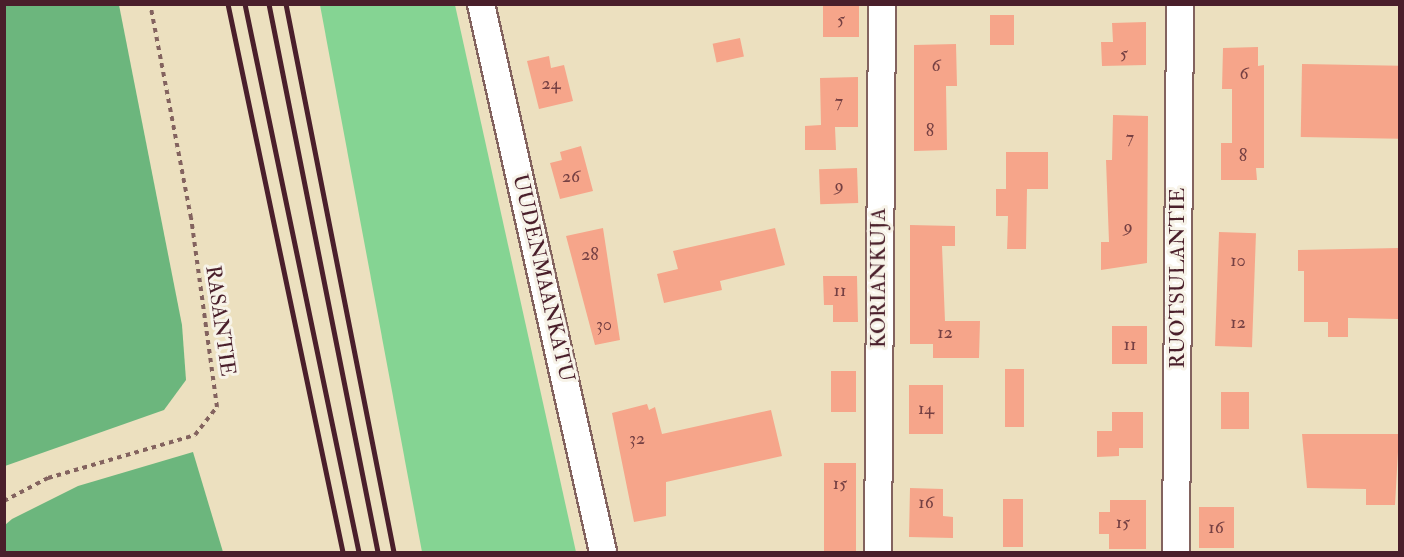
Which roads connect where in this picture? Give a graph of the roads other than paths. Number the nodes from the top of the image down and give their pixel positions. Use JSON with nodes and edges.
{"nodes":[{"id":1,"x":481,"y":4,"type":"edge"},
{"id":2,"x":882,"y":4,"type":"edge"},
{"id":3,"x":1180,"y":4,"type":"edge"},
{"id":4,"x":603,"y":552,"type":"edge"},
{"id":5,"x":878,"y":552,"type":"edge"},
{"id":6,"x":1176,"y":552,"type":"edge"}],
"edges":[{"from":1,"to":4,"type":"street","name":"UUDENMAANKATU"},
{"from":2,"to":5,"type":"street","name":"KORIANKUJA"},
{"from":3,"to":6,"type":"street","name":"RUOTSULANTIE"}]}
